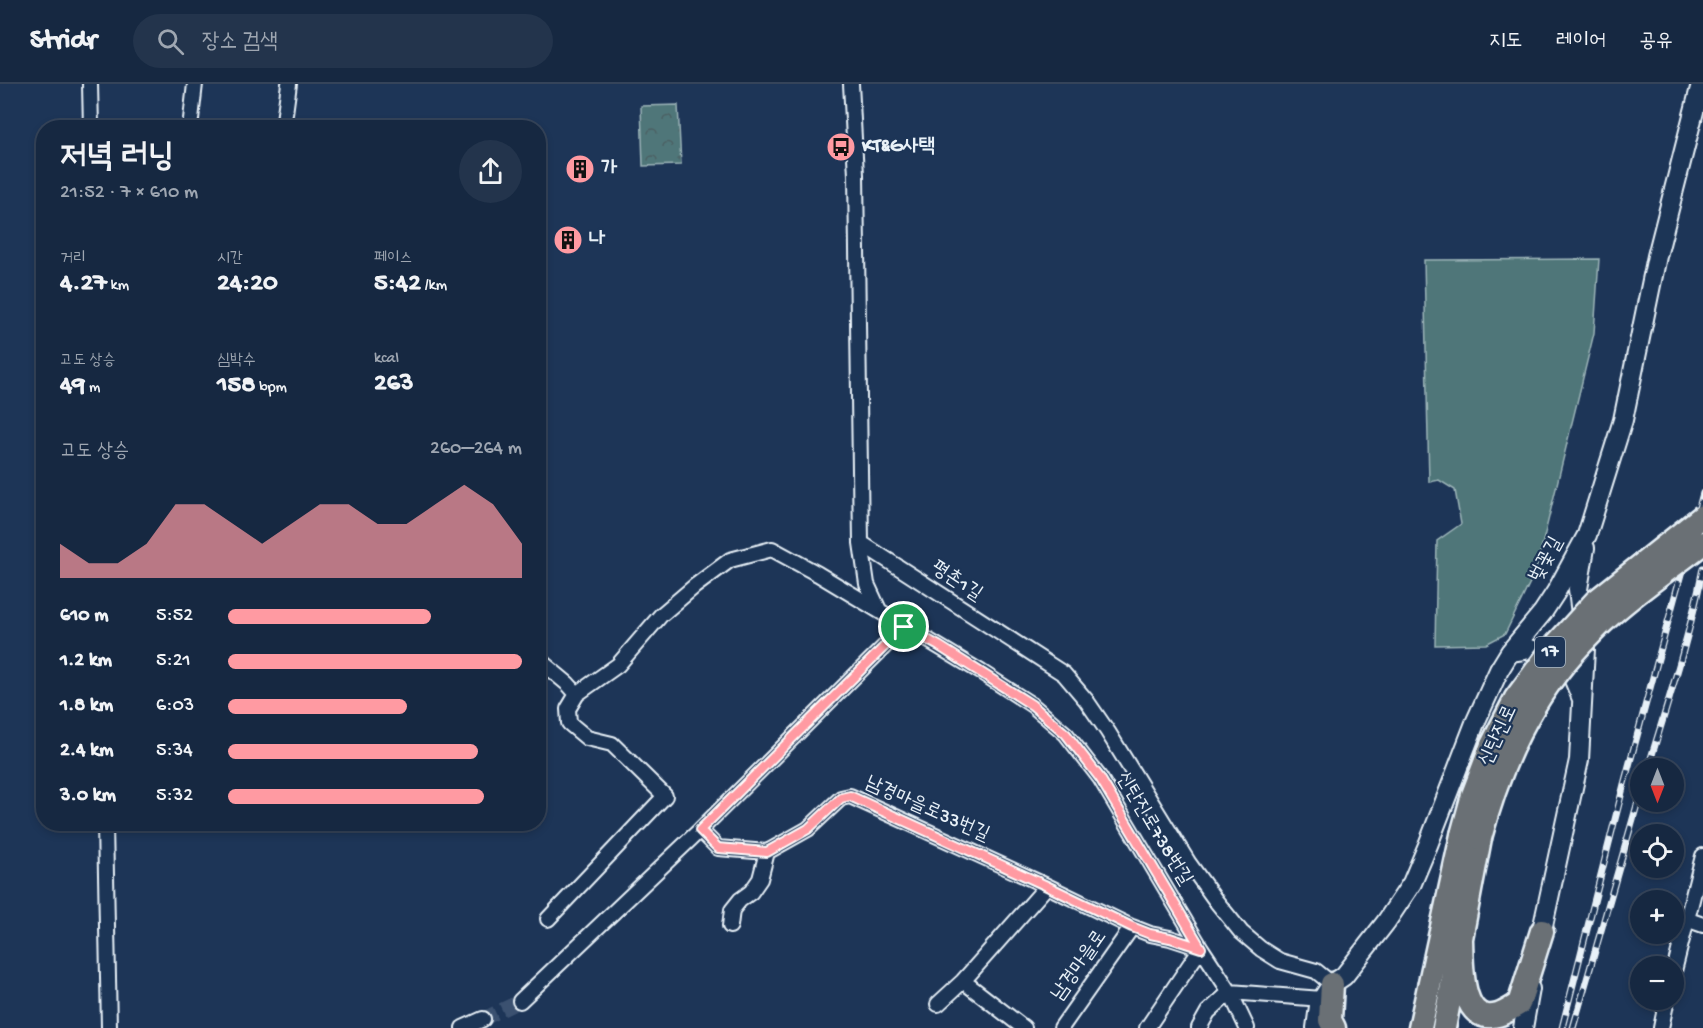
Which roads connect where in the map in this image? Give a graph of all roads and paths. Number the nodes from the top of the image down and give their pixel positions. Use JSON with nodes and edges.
{"nodes":[{"id":1,"x":90,"y":84,"type":"edge"},
{"id":2,"x":195,"y":84,"type":"edge"},
{"id":3,"x":289,"y":84,"type":"edge"},
{"id":4,"x":851,"y":84,"type":"edge"},
{"id":5,"x":1701,"y":84,"type":"edge"},
{"id":6,"x":91,"y":120,"type":"edge"},
{"id":7,"x":191,"y":120,"type":"edge"},
{"id":8,"x":284,"y":120,"type":"edge"},
{"id":9,"x":1703,"y":516,"type":"edge"},
{"id":10,"x":1587,"y":535,"type":"junction"},
{"id":11,"x":861,"y":543,"type":"junction"},
{"id":12,"x":1703,"y":543,"type":"edge"},
{"id":13,"x":879,"y":610,"type":"junction"},
{"id":14,"x":1543,"y":612,"type":"junction"},
{"id":15,"x":904,"y":627,"type":"junction"},
{"id":16,"x":1585,"y":649,"type":"junction"},
{"id":17,"x":1510,"y":652,"type":"junction"},
{"id":18,"x":546,"y":666,"type":"edge"},
{"id":19,"x":577,"y":694,"type":"junction"},
{"id":20,"x":1582,"y":699,"type":"junction"},
{"id":21,"x":700,"y":830,"type":"junction"},
{"id":22,"x":105,"y":831,"type":"edge"},
{"id":23,"x":1471,"y":836,"type":"junction"},
{"id":24,"x":767,"y":852,"type":"junction"},
{"id":25,"x":1703,"y":856,"type":"edge"},
{"id":26,"x":1047,"y":886,"type":"junction"},
{"id":27,"x":548,"y":919,"type":"dead end"},
{"id":28,"x":1686,"y":919,"type":"junction"},
{"id":29,"x":1703,"y":925,"type":"edge"},
{"id":30,"x":730,"y":926,"type":"dead end"},
{"id":31,"x":1132,"y":927,"type":"junction"},
{"id":32,"x":1542,"y":931,"type":"junction"},
{"id":33,"x":1461,"y":940,"type":"junction"},
{"id":34,"x":1201,"y":948,"type":"junction"},
{"id":35,"x":1677,"y":956,"type":"edge"},
{"id":36,"x":963,"y":981,"type":"junction"},
{"id":37,"x":1230,"y":992,"type":"junction"},
{"id":38,"x":1324,"y":996,"type":"junction"},
{"id":39,"x":520,"y":1001,"type":"tunnel mouth"},
{"id":40,"x":938,"y":1004,"type":"dead end"},
{"id":41,"x":1665,"y":1010,"type":"edge"},
{"id":42,"x":483,"y":1019,"type":"tunnel mouth"},
{"id":43,"x":1419,"y":1023,"type":"edge"},
{"id":44,"x":1522,"y":1026,"type":"edge"},
{"id":45,"x":109,"y":1028,"type":"edge"},
{"id":46,"x":463,"y":1028,"type":"edge"},
{"id":47,"x":1024,"y":1028,"type":"edge"},
{"id":48,"x":1060,"y":1028,"type":"edge"},
{"id":49,"x":1147,"y":1028,"type":"edge"},
{"id":50,"x":1199,"y":1028,"type":"edge"},
{"id":51,"x":1246,"y":1028,"type":"edge"},
{"id":52,"x":1316,"y":1028,"type":"edge"},
{"id":53,"x":1334,"y":1028,"type":"edge"},
{"id":54,"x":1444,"y":1028,"type":"edge"},
{"id":55,"x":1661,"y":1028,"type":"edge"}],
"edges":[{"from":1,"to":6,"type":"street"},
{"from":2,"to":7,"type":"street"},
{"from":3,"to":8,"type":"street"},
{"from":4,"to":11,"type":"street"},
{"from":5,"to":10,"type":"street","name":"벚꽃길"},
{"from":9,"to":23,"type":"main road","name":"신탄진로","number":"17","bridge":true},
{"from":10,"to":14,"type":"street","name":"벚꽃길"},
{"from":10,"to":16,"type":"street"},
{"from":11,"to":13,"type":"street"},
{"from":11,"to":38,"type":"street","name":"평촌1길"},
{"from":12,"to":23,"type":"main road","name":"신탄진로","number":"17","bridge":true},
{"from":13,"to":15,"type":"street","name":"신탄진로738번길"},
{"from":13,"to":19,"type":"street","name":"신탄진로738번길"},
{"from":14,"to":16,"type":"street"},
{"from":14,"to":17,"type":"street","name":"벚꽃길"},
{"from":15,"to":21,"type":"street"},
{"from":15,"to":34,"type":"street","name":"신탄진로738번길"},
{"from":16,"to":20,"type":"street"},
{"from":17,"to":20,"type":"street"},
{"from":17,"to":38,"type":"street","name":"벚꽃길"},
{"from":18,"to":19,"type":"street"},
{"from":19,"to":27,"type":"street"},
{"from":20,"to":32,"type":"street"},
{"from":21,"to":24,"type":"street"},
{"from":21,"to":39,"type":"street"},
{"from":22,"to":45,"type":"street"},
{"from":23,"to":33,"type":"main road","name":"신탄진로","number":"17"},
{"from":23,"to":43,"type":"main road","name":"신탄진로","number":"17"},
{"from":24,"to":26,"type":"street","name":"남경마을로33번길"},
{"from":24,"to":30,"type":"street"},
{"from":25,"to":28,"type":"street"},
{"from":26,"to":31,"type":"street"},
{"from":26,"to":36,"type":"street"},
{"from":28,"to":29,"type":"street"},
{"from":28,"to":35,"type":"street"},
{"from":31,"to":34,"type":"street"},
{"from":31,"to":48,"type":"street","name":"남경마을로"},
{"from":32,"to":33,"type":"main road"},
{"from":32,"to":44,"type":"street"},
{"from":33,"to":54,"type":"main road","name":"신탄진로","number":"17"},
{"from":34,"to":37,"type":"street","name":"신탄진로738번길"},
{"from":34,"to":49,"type":"street"},
{"from":36,"to":40,"type":"street"},
{"from":36,"to":47,"type":"street"},
{"from":37,"to":38,"type":"street"},
{"from":37,"to":50,"type":"street"},
{"from":37,"to":51,"type":"street","name":"신탄진로738번길"},
{"from":38,"to":52,"type":"street"},
{"from":38,"to":53,"type":"main road"},
{"from":41,"to":55,"type":"street"},
{"from":42,"to":46,"type":"street"}]}
